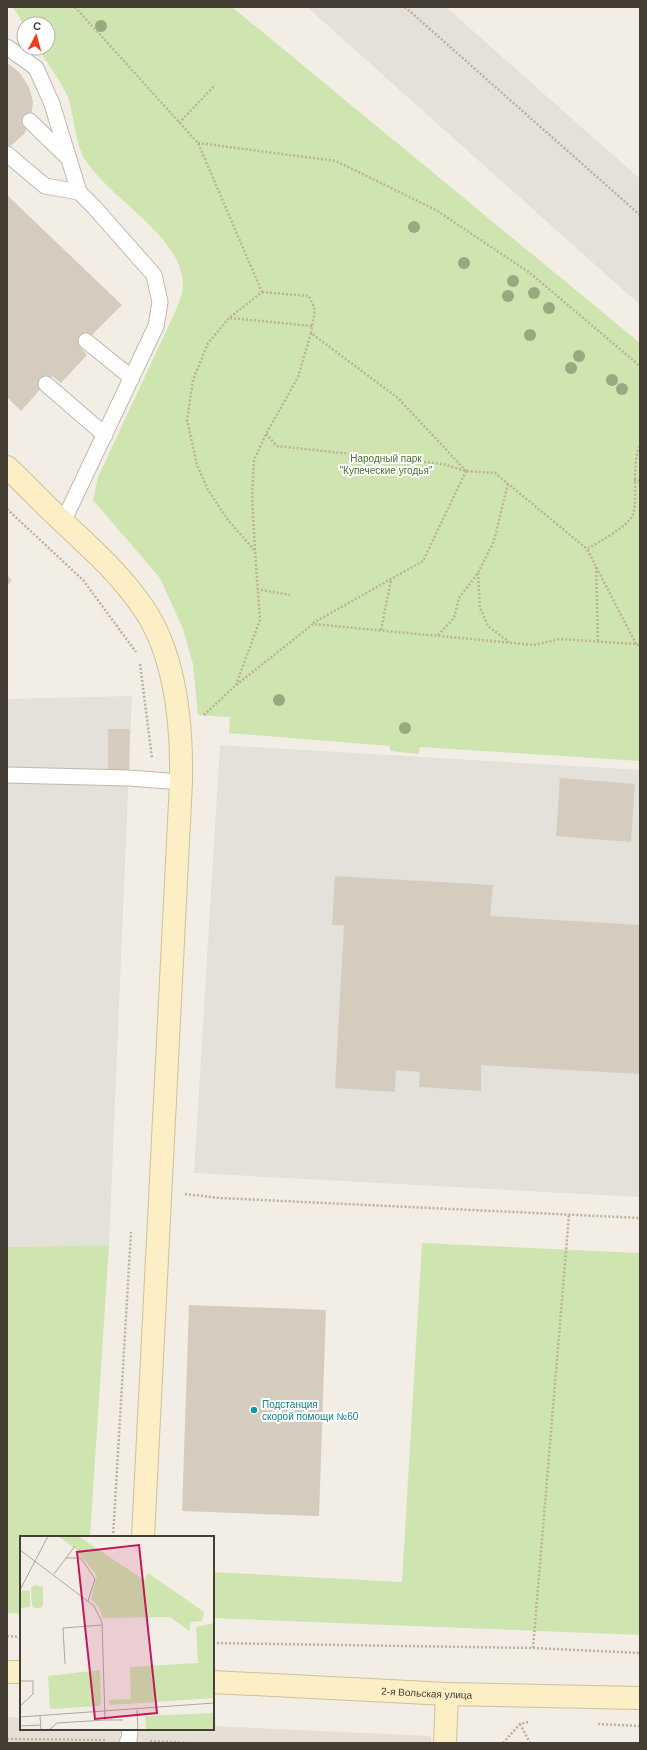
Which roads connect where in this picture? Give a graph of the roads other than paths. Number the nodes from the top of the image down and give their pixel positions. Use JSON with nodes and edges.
{"nodes":[{"id":1,"x":7,"y":47,"type":"edge"},
{"id":2,"x":30,"y":121,"type":"dead end"},
{"id":3,"x":7,"y":154,"type":"edge"},
{"id":4,"x":69,"y":160,"type":"junction"},
{"id":5,"x":79,"y":192,"type":"junction"},
{"id":6,"x":86,"y":341,"type":"dead end"},
{"id":7,"x":132,"y":378,"type":"junction"},
{"id":8,"x":46,"y":384,"type":"dead end"},
{"id":9,"x":105,"y":435,"type":"junction"},
{"id":10,"x":7,"y":467,"type":"edge"},
{"id":11,"x":63,"y":522,"type":"junction"},
{"id":12,"x":7,"y":775,"type":"edge"},
{"id":13,"x":181,"y":782,"type":"junction"},
{"id":14,"x":143,"y":1536,"type":"edge"},
{"id":15,"x":7,"y":1672,"type":"edge"},
{"id":16,"x":20,"y":1672,"type":"edge"},
{"id":17,"x":214,"y":1682,"type":"edge"},
{"id":18,"x":447,"y":1694,"type":"junction"},
{"id":19,"x":640,"y":1698,"type":"edge"},
{"id":20,"x":445,"y":1743,"type":"edge"}],
"edges":[{"from":1,"to":4,"type":"lane"},
{"from":2,"to":4,"type":"lane"},
{"from":3,"to":5,"type":"lane"},
{"from":4,"to":5,"type":"lane"},
{"from":5,"to":7,"type":"lane"},
{"from":6,"to":7,"type":"lane"},
{"from":7,"to":9,"type":"lane"},
{"from":8,"to":9,"type":"lane"},
{"from":9,"to":11,"type":"lane"},
{"from":10,"to":11,"type":"street"},
{"from":11,"to":13,"type":"street"},
{"from":12,"to":13,"type":"lane"},
{"from":13,"to":14,"type":"street"},
{"from":15,"to":16,"type":"street"},
{"from":17,"to":18,"type":"street","name":"2-я Вольская улица"},
{"from":18,"to":19,"type":"street","name":"2-я Вольская улица"},
{"from":18,"to":20,"type":"street"}]}
